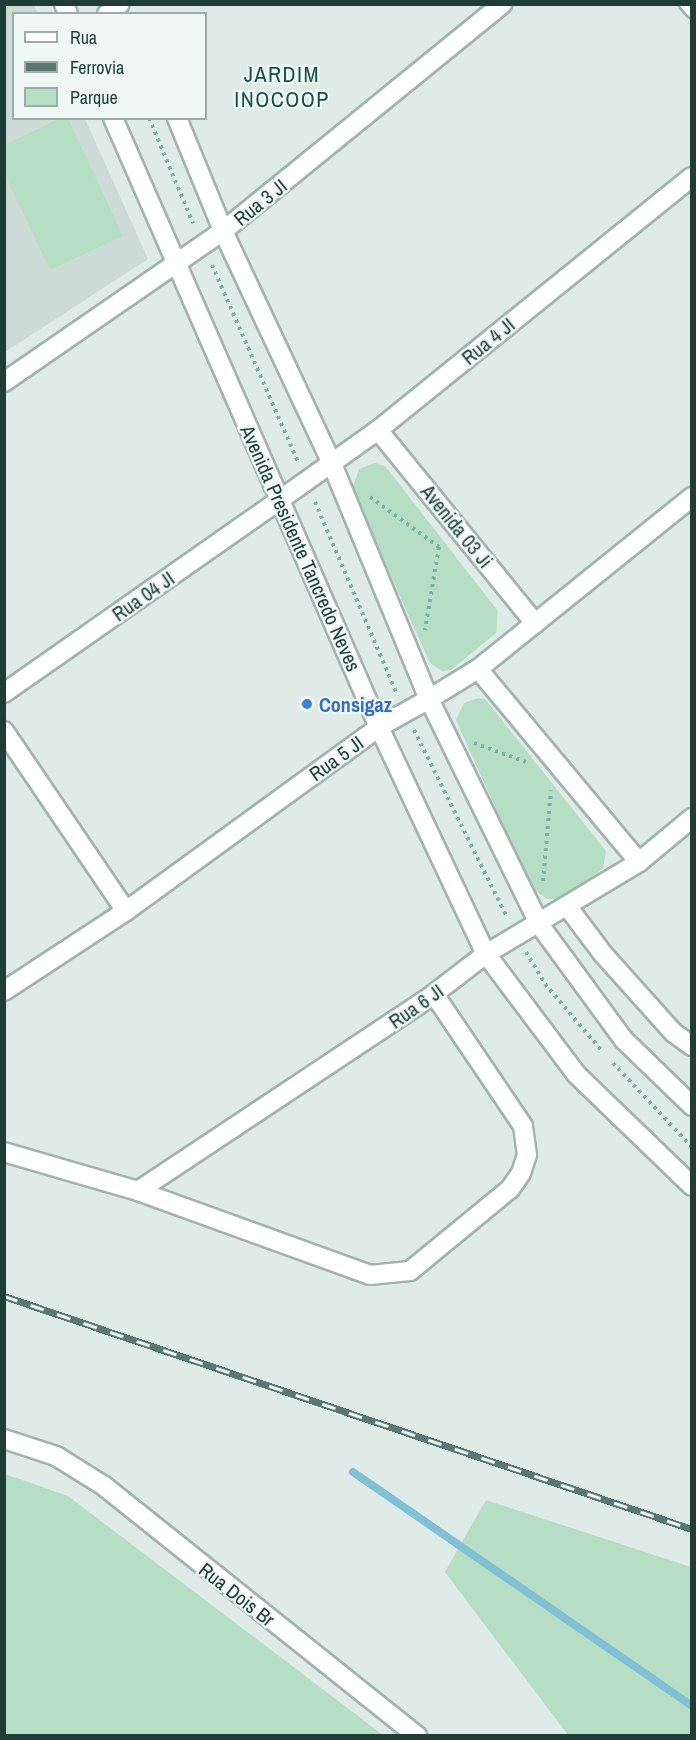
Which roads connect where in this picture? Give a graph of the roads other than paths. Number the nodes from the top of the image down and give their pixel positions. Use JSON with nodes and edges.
{"nodes":[{"id":1,"x":502,"y":4,"type":"edge"},
{"id":2,"x":685,"y":4,"type":"edge"},
{"id":3,"x":692,"y":12,"type":"edge"},
{"id":4,"x":114,"y":120,"type":"edge"},
{"id":5,"x":178,"y":120,"type":"edge"},
{"id":6,"x":692,"y":177,"type":"edge"},
{"id":7,"x":223,"y":231,"type":"junction"},
{"id":8,"x":175,"y":265,"type":"junction"},
{"id":9,"x":4,"y":382,"type":"edge"},
{"id":10,"x":378,"y":430,"type":"junction"},
{"id":11,"x":333,"y":468,"type":"junction"},
{"id":12,"x":692,"y":497,"type":"edge"},
{"id":13,"x":280,"y":499,"type":"junction"},
{"id":14,"x":535,"y":623,"type":"junction"},
{"id":15,"x":478,"y":669,"type":"junction"},
{"id":16,"x":4,"y":693,"type":"edge"},
{"id":17,"x":429,"y":699,"type":"junction"},
{"id":18,"x":379,"y":727,"type":"junction"},
{"id":19,"x":4,"y":731,"type":"edge"},
{"id":20,"x":692,"y":818,"type":"edge"},
{"id":21,"x":639,"y":862,"type":"junction"},
{"id":22,"x":567,"y":906,"type":"junction"},
{"id":23,"x":126,"y":911,"type":"junction"},
{"id":24,"x":539,"y":924,"type":"junction"},
{"id":25,"x":486,"y":954,"type":"junction"},
{"id":26,"x":4,"y":991,"type":"edge"},
{"id":27,"x":434,"y":994,"type":"junction"},
{"id":28,"x":692,"y":1046,"type":"edge"},
{"id":29,"x":692,"y":1106,"type":"edge"},
{"id":30,"x":4,"y":1152,"type":"edge"},
{"id":31,"x":692,"y":1186,"type":"edge"},
{"id":32,"x":138,"y":1191,"type":"junction"},
{"id":33,"x":4,"y":1439,"type":"edge"},
{"id":34,"x":417,"y":1736,"type":"edge"}],
"edges":[{"from":1,"to":7,"type":"street","name":"Rua 3 JI"},
{"from":2,"to":3,"type":"lane"},
{"from":4,"to":8,"type":"street","name":"Avenida Presidente Tancredo Neves"},
{"from":5,"to":7,"type":"street"},
{"from":6,"to":10,"type":"street","name":"Rua 4 JI"},
{"from":7,"to":8,"type":"street","name":"Rua 3 JI"},
{"from":7,"to":11,"type":"street"},
{"from":8,"to":9,"type":"street","name":"Rua 3 JI"},
{"from":8,"to":13,"type":"street","name":"Avenida Presidente Tancredo Neves"},
{"from":10,"to":11,"type":"street","name":"Rua 4 JI"},
{"from":10,"to":14,"type":"street","name":"Avenida 03 Ji"},
{"from":11,"to":13,"type":"street","name":"Rua 4 JI"},
{"from":11,"to":17,"type":"street"},
{"from":12,"to":14,"type":"street","name":"Rua 5 JI"},
{"from":13,"to":16,"type":"street","name":"Rua 04 JI"},
{"from":13,"to":18,"type":"street","name":"Avenida Presidente Tancredo Neves"},
{"from":14,"to":15,"type":"street","name":"Rua 5 JI"},
{"from":15,"to":17,"type":"street","name":"Rua 5 JI"},
{"from":15,"to":21,"type":"street"},
{"from":17,"to":18,"type":"street","name":"Rua 5 JI"},
{"from":17,"to":24,"type":"street"},
{"from":18,"to":23,"type":"street","name":"Rua 5 JI"},
{"from":18,"to":25,"type":"street","name":"Avenida Presidente Tancredo Neves"},
{"from":19,"to":23,"type":"street"},
{"from":20,"to":21,"type":"street","name":"Rua 6 JI"},
{"from":21,"to":22,"type":"street","name":"Rua 6 JI"},
{"from":22,"to":24,"type":"street","name":"Rua 6 JI"},
{"from":22,"to":28,"type":"street"},
{"from":23,"to":26,"type":"street","name":"Rua 5 JI"},
{"from":24,"to":25,"type":"street","name":"Rua 6 JI"},
{"from":24,"to":29,"type":"street"},
{"from":25,"to":27,"type":"street","name":"Rua 6 JI"},
{"from":25,"to":31,"type":"street","name":"Avenida Presidente Tancredo Neves"},
{"from":27,"to":32,"type":"street","name":"Rua 6 JI"},
{"from":27,"to":32,"type":"street"},
{"from":30,"to":32,"type":"street"},
{"from":33,"to":34,"type":"street","name":"Rua Dois Br"}]}
